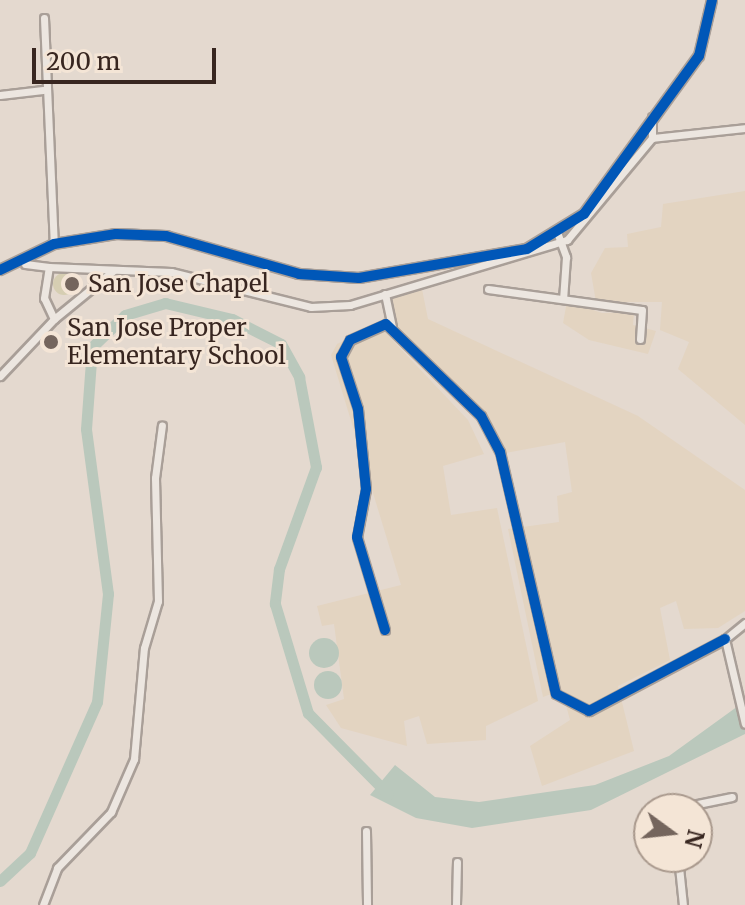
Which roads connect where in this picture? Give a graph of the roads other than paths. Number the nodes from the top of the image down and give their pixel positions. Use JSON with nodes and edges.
{"nodes":[{"id":1,"x":712,"y":0,"type":"edge"},
{"id":2,"x":44,"y":18,"type":"dead end"},
{"id":3,"x":43,"y":90,"type":"junction"},
{"id":4,"x":0,"y":95,"type":"edge"},
{"id":5,"x":652,"y":117,"type":"junction"},
{"id":6,"x":745,"y":128,"type":"edge"},
{"id":7,"x":652,"y":138,"type":"junction"},
{"id":8,"x":557,"y":232,"type":"junction"},
{"id":9,"x":562,"y":243,"type":"junction"},
{"id":10,"x":54,"y":244,"type":"junction"},
{"id":11,"x":25,"y":264,"type":"junction"},
{"id":12,"x":415,"y":266,"type":"junction"},
{"id":13,"x":49,"y":267,"type":"junction"},
{"id":14,"x":0,"y":270,"type":"edge"},
{"id":15,"x":115,"y":270,"type":"junction"},
{"id":16,"x":419,"y":286,"type":"junction"},
{"id":17,"x":488,"y":289,"type":"dead end"},
{"id":18,"x":385,"y":294,"type":"junction"},
{"id":19,"x":563,"y":296,"type":"junction"},
{"id":20,"x":54,"y":319,"type":"junction"},
{"id":21,"x":392,"y":326,"type":"junction"},
{"id":22,"x":640,"y":339,"type":"dead end"},
{"id":23,"x":0,"y":376,"type":"edge"},
{"id":24,"x":162,"y":425,"type":"dead end"},
{"id":25,"x":745,"y":623,"type":"edge"},
{"id":26,"x":385,"y":630,"type":"dead end"},
{"id":27,"x":725,"y":639,"type":"junction"},
{"id":28,"x":745,"y":724,"type":"edge"},
{"id":29,"x":732,"y":797,"type":"dead end"},
{"id":30,"x":713,"y":801,"type":"edge"},
{"id":31,"x":366,"y":831,"type":"dead end"},
{"id":32,"x":457,"y":862,"type":"dead end"},
{"id":33,"x":680,"y":873,"type":"edge"},
{"id":34,"x":43,"y":905,"type":"edge"},
{"id":35,"x":367,"y":905,"type":"edge"},
{"id":36,"x":456,"y":905,"type":"edge"},
{"id":37,"x":683,"y":905,"type":"edge"}],
"edges":[{"from":1,"to":5,"type":"street"},
{"from":2,"to":3,"type":"street"},
{"from":3,"to":4,"type":"street"},
{"from":3,"to":10,"type":"street"},
{"from":5,"to":7,"type":"street"},
{"from":5,"to":8,"type":"street"},
{"from":6,"to":7,"type":"street"},
{"from":7,"to":9,"type":"street"},
{"from":8,"to":9,"type":"street"},
{"from":8,"to":12,"type":"street"},
{"from":9,"to":16,"type":"street"},
{"from":9,"to":19,"type":"street"},
{"from":10,"to":11,"type":"street"},
{"from":10,"to":12,"type":"street"},
{"from":11,"to":13,"type":"street"},
{"from":11,"to":14,"type":"street"},
{"from":12,"to":16,"type":"street"},
{"from":13,"to":15,"type":"street"},
{"from":13,"to":20,"type":"street"},
{"from":15,"to":18,"type":"street"},
{"from":15,"to":20,"type":"street"},
{"from":16,"to":18,"type":"street"},
{"from":17,"to":19,"type":"street"},
{"from":18,"to":21,"type":"street"},
{"from":19,"to":22,"type":"street"},
{"from":20,"to":23,"type":"street"},
{"from":21,"to":26,"type":"street"},
{"from":21,"to":27,"type":"street"},
{"from":24,"to":34,"type":"street"},
{"from":25,"to":27,"type":"street"},
{"from":27,"to":28,"type":"street"},
{"from":29,"to":30,"type":"street"},
{"from":31,"to":35,"type":"street"},
{"from":32,"to":36,"type":"street"},
{"from":33,"to":37,"type":"street"}]}
